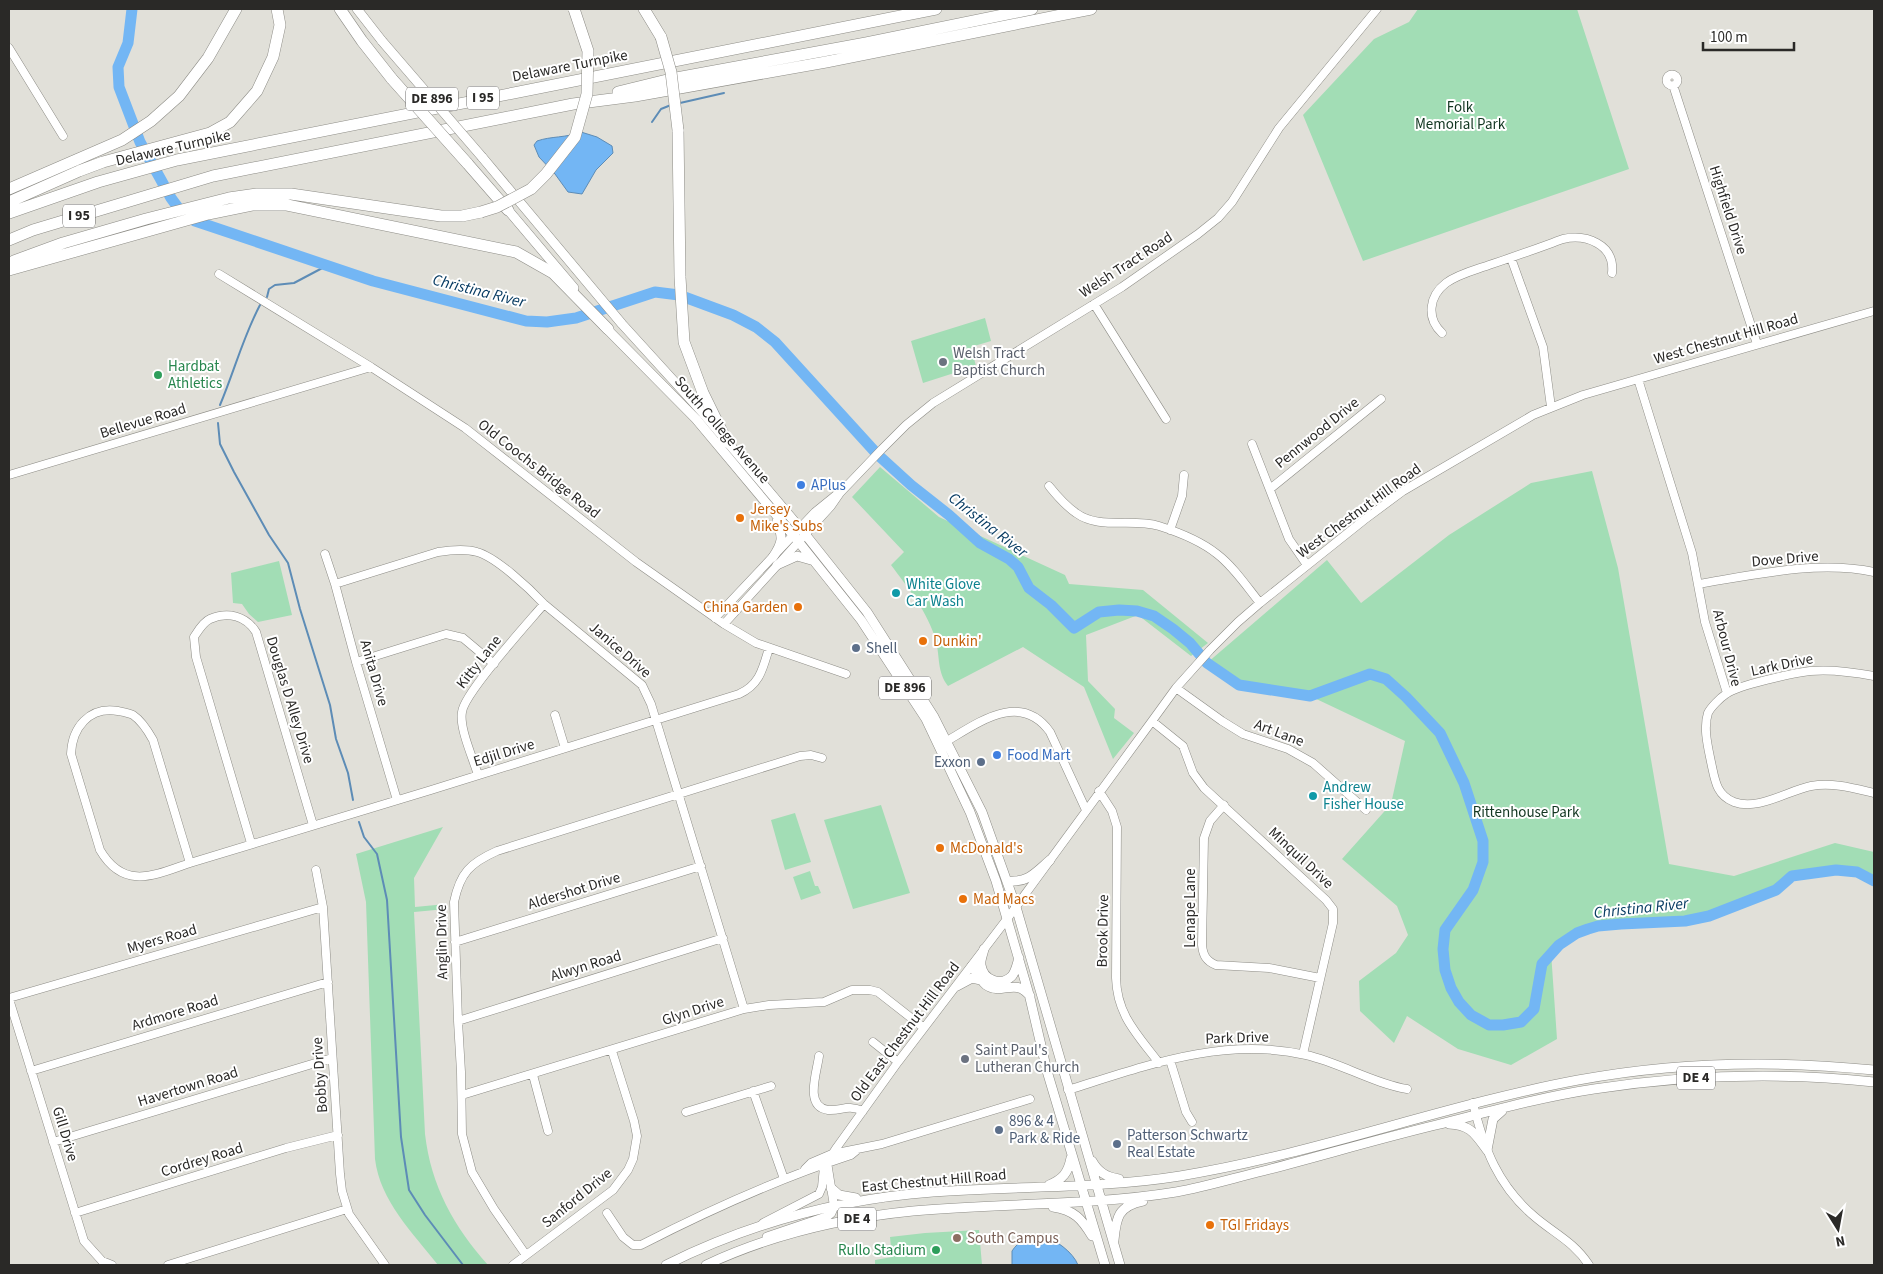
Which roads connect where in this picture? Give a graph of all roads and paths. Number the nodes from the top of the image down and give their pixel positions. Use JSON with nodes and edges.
{"nodes":[{"id":1,"x":236,"y":9,"type":"edge"},
{"id":2,"x":277,"y":9,"type":"edge"},
{"id":3,"x":340,"y":9,"type":"edge"},
{"id":4,"x":357,"y":9,"type":"edge"},
{"id":5,"x":574,"y":9,"type":"edge"},
{"id":6,"x":644,"y":9,"type":"edge"},
{"id":7,"x":936,"y":9,"type":"edge"},
{"id":8,"x":1032,"y":9,"type":"edge"},
{"id":9,"x":1091,"y":9,"type":"edge"},
{"id":10,"x":1377,"y":9,"type":"edge"},
{"id":11,"x":9,"y":48,"type":"edge"},
{"id":12,"x":1673,"y":85,"type":"dead end"},
{"id":13,"x":573,"y":104,"type":"junction"},
{"id":14,"x":63,"y":136,"type":"dead end"},
{"id":15,"x":9,"y":189,"type":"edge"},
{"id":16,"x":9,"y":202,"type":"edge"},
{"id":17,"x":508,"y":210,"type":"joint"},
{"id":18,"x":9,"y":213,"type":"edge"},
{"id":19,"x":9,"y":240,"type":"edge"},
{"id":20,"x":1511,"y":258,"type":"junction"},
{"id":21,"x":9,"y":263,"type":"edge"},
{"id":22,"x":9,"y":270,"type":"edge"},
{"id":23,"x":1612,"y":273,"type":"dead end"},
{"id":24,"x":220,"y":274,"type":"dead end"},
{"id":25,"x":582,"y":302,"type":"junction"},
{"id":26,"x":1094,"y":304,"type":"junction"},
{"id":27,"x":1874,"y":311,"type":"edge"},
{"id":28,"x":608,"y":330,"type":"joint"},
{"id":29,"x":1442,"y":333,"type":"dead end"},
{"id":30,"x":1757,"y":344,"type":"junction"},
{"id":31,"x":371,"y":367,"type":"junction"},
{"id":32,"x":1638,"y":378,"type":"junction"},
{"id":33,"x":1381,"y":398,"type":"dead end"},
{"id":34,"x":1551,"y":407,"type":"junction"},
{"id":35,"x":1166,"y":419,"type":"dead end"},
{"id":36,"x":727,"y":442,"type":"junction"},
{"id":37,"x":1252,"y":444,"type":"dead end"},
{"id":38,"x":1184,"y":475,"type":"dead end"},
{"id":39,"x":9,"y":476,"type":"edge"},
{"id":40,"x":1049,"y":486,"type":"dead end"},
{"id":41,"x":1270,"y":489,"type":"junction"},
{"id":42,"x":775,"y":514,"type":"junction"},
{"id":43,"x":1170,"y":530,"type":"junction"},
{"id":44,"x":802,"y":531,"type":"junction"},
{"id":45,"x":796,"y":539,"type":"junction"},
{"id":46,"x":325,"y":554,"type":"dead end"},
{"id":47,"x":775,"y":561,"type":"junction"},
{"id":48,"x":814,"y":561,"type":"junction"},
{"id":49,"x":1307,"y":565,"type":"junction"},
{"id":50,"x":1874,"y":572,"type":"edge"},
{"id":51,"x":335,"y":584,"type":"junction"},
{"id":52,"x":1698,"y":584,"type":"junction"},
{"id":53,"x":544,"y":604,"type":"junction"},
{"id":54,"x":1260,"y":604,"type":"junction"},
{"id":55,"x":715,"y":618,"type":"junction"},
{"id":56,"x":724,"y":624,"type":"junction"},
{"id":57,"x":769,"y":648,"type":"junction"},
{"id":58,"x":356,"y":662,"type":"junction"},
{"id":59,"x":494,"y":664,"type":"junction"},
{"id":60,"x":846,"y":674,"type":"dead end"},
{"id":61,"x":1874,"y":676,"type":"edge"},
{"id":62,"x":1176,"y":688,"type":"junction"},
{"id":63,"x":1727,"y":693,"type":"junction"},
{"id":64,"x":555,"y":715,"type":"dead end"},
{"id":65,"x":656,"y":720,"type":"junction"},
{"id":66,"x":1152,"y":720,"type":"junction"},
{"id":67,"x":947,"y":741,"type":"junction"},
{"id":68,"x":566,"y":748,"type":"junction"},
{"id":69,"x":822,"y":758,"type":"dead end"},
{"id":70,"x":478,"y":775,"type":"junction"},
{"id":71,"x":1099,"y":791,"type":"junction"},
{"id":72,"x":1874,"y":792,"type":"edge"},
{"id":73,"x":679,"y":794,"type":"junction"},
{"id":74,"x":397,"y":800,"type":"junction"},
{"id":75,"x":1224,"y":805,"type":"junction"},
{"id":76,"x":1086,"y":810,"type":"junction"},
{"id":77,"x":1366,"y":810,"type":"dead end"},
{"id":78,"x":314,"y":825,"type":"junction"},
{"id":79,"x":252,"y":844,"type":"junction"},
{"id":80,"x":1050,"y":860,"type":"junction"},
{"id":81,"x":190,"y":863,"type":"junction"},
{"id":82,"x":701,"y":866,"type":"junction"},
{"id":83,"x":316,"y":870,"type":"dead end"},
{"id":84,"x":1007,"y":880,"type":"junction"},
{"id":85,"x":323,"y":907,"type":"junction"},
{"id":86,"x":1016,"y":907,"type":"junction"},
{"id":87,"x":1007,"y":919,"type":"junction"},
{"id":88,"x":722,"y":938,"type":"junction"},
{"id":89,"x":456,"y":942,"type":"junction"},
{"id":90,"x":984,"y":949,"type":"junction"},
{"id":91,"x":1019,"y":957,"type":"junction"},
{"id":92,"x":972,"y":966,"type":"junction"},
{"id":93,"x":1320,"y":978,"type":"junction"},
{"id":94,"x":981,"y":980,"type":"junction"},
{"id":95,"x":328,"y":982,"type":"junction"},
{"id":96,"x":957,"y":986,"type":"junction"},
{"id":97,"x":1030,"y":998,"type":"junction"},
{"id":98,"x":9,"y":999,"type":"edge"},
{"id":99,"x":744,"y":1009,"type":"junction"},
{"id":100,"x":458,"y":1021,"type":"junction"},
{"id":101,"x":924,"y":1028,"type":"junction"},
{"id":102,"x":873,"y":1042,"type":"dead end"},
{"id":103,"x":612,"y":1051,"type":"junction"},
{"id":104,"x":1303,"y":1054,"type":"junction"},
{"id":105,"x":820,"y":1056,"type":"dead end"},
{"id":106,"x":332,"y":1058,"type":"junction"},
{"id":107,"x":1170,"y":1060,"type":"junction"},
{"id":108,"x":898,"y":1062,"type":"junction"},
{"id":109,"x":1159,"y":1063,"type":"junction"},
{"id":110,"x":1874,"y":1070,"type":"edge"},
{"id":111,"x":31,"y":1071,"type":"junction"},
{"id":112,"x":533,"y":1075,"type":"junction"},
{"id":113,"x":1874,"y":1082,"type":"edge"},
{"id":114,"x":771,"y":1086,"type":"dead end"},
{"id":115,"x":1407,"y":1089,"type":"dead end"},
{"id":116,"x":1068,"y":1090,"type":"junction"},
{"id":117,"x":753,"y":1091,"type":"junction"},
{"id":118,"x":462,"y":1096,"type":"junction"},
{"id":119,"x":1030,"y":1099,"type":"dead end"},
{"id":120,"x":1473,"y":1103,"type":"junction"},
{"id":121,"x":1521,"y":1104,"type":"junction"},
{"id":122,"x":863,"y":1111,"type":"junction"},
{"id":123,"x":686,"y":1112,"type":"dead end"},
{"id":124,"x":1476,"y":1115,"type":"junction"},
{"id":125,"x":1192,"y":1122,"type":"dead end"},
{"id":126,"x":1434,"y":1125,"type":"junction"},
{"id":127,"x":548,"y":1131,"type":"dead end"},
{"id":128,"x":338,"y":1135,"type":"junction"},
{"id":129,"x":844,"y":1138,"type":"junction"},
{"id":130,"x":53,"y":1142,"type":"junction"},
{"id":131,"x":857,"y":1150,"type":"junction"},
{"id":132,"x":1086,"y":1150,"type":"junction"},
{"id":133,"x":1487,"y":1150,"type":"junction"},
{"id":134,"x":847,"y":1151,"type":"junction"},
{"id":135,"x":832,"y":1154,"type":"junction"},
{"id":136,"x":1072,"y":1155,"type":"junction"},
{"id":137,"x":827,"y":1162,"type":"junction"},
{"id":138,"x":804,"y":1171,"type":"junction"},
{"id":139,"x":784,"y":1179,"type":"junction"},
{"id":140,"x":823,"y":1180,"type":"junction"},
{"id":141,"x":1134,"y":1181,"type":"junction"},
{"id":142,"x":1096,"y":1184,"type":"junction"},
{"id":143,"x":1080,"y":1185,"type":"junction"},
{"id":144,"x":1046,"y":1186,"type":"junction"},
{"id":145,"x":831,"y":1188,"type":"junction"},
{"id":146,"x":1178,"y":1191,"type":"junction"},
{"id":147,"x":867,"y":1199,"type":"junction"},
{"id":148,"x":1101,"y":1200,"type":"junction"},
{"id":149,"x":1085,"y":1201,"type":"junction"},
{"id":150,"x":1031,"y":1204,"type":"junction"},
{"id":151,"x":834,"y":1206,"type":"junction"},
{"id":152,"x":347,"y":1209,"type":"junction"},
{"id":153,"x":75,"y":1213,"type":"junction"},
{"id":154,"x":607,"y":1213,"type":"dead end"},
{"id":155,"x":757,"y":1226,"type":"junction"},
{"id":156,"x":1114,"y":1246,"type":"junction"},
{"id":157,"x":1099,"y":1247,"type":"junction"},
{"id":158,"x":526,"y":1255,"type":"junction"},
{"id":159,"x":724,"y":1257,"type":"junction"},
{"id":160,"x":112,"y":1265,"type":"edge"},
{"id":161,"x":168,"y":1265,"type":"edge"},
{"id":162,"x":385,"y":1265,"type":"edge"},
{"id":163,"x":513,"y":1265,"type":"edge"},
{"id":164,"x":666,"y":1265,"type":"edge"},
{"id":165,"x":706,"y":1265,"type":"edge"},
{"id":166,"x":1104,"y":1265,"type":"edge"},
{"id":167,"x":1120,"y":1265,"type":"edge"},
{"id":168,"x":1589,"y":1265,"type":"edge"}],
"edges":[{"from":1,"to":15,"type":"highway"},
{"from":2,"to":16,"type":"highway"},
{"from":3,"to":17,"type":"highway","number":"DE 896","bridge":true},
{"from":4,"to":36,"type":"main road","name":"South College Avenue","number":"DE 896","bridge":true},
{"from":5,"to":21,"type":"highway","bridge":true},
{"from":6,"to":36,"type":"highway","bridge":true},
{"from":7,"to":18,"type":"highway","name":"Delaware Turnpike","number":"I 95"},
{"from":8,"to":13,"type":"highway","number":"I 95"},
{"from":9,"to":13,"type":"highway","number":"I 95"},
{"from":10,"to":26,"type":"street","name":"Welsh Tract Road"},
{"from":11,"to":14,"type":"street"},
{"from":12,"to":30,"type":"street","name":"Highfield Drive"},
{"from":13,"to":19,"type":"highway","number":"I 95"},
{"from":17,"to":25,"type":"main road","number":"DE 896"},
{"from":20,"to":23,"type":"street"},
{"from":20,"to":29,"type":"street"},
{"from":20,"to":34,"type":"street"},
{"from":22,"to":25,"type":"highway"},
{"from":24,"to":31,"type":"street","name":"Old Coochs Bridge Road"},
{"from":25,"to":28,"type":"highway"},
{"from":26,"to":35,"type":"street"},
{"from":26,"to":44,"type":"street","name":"Welsh Tract Road"},
{"from":27,"to":30,"type":"street","name":"West Chestnut Hill Road"},
{"from":28,"to":42,"type":"main road","name":"South College Avenue","number":"DE 896"},
{"from":30,"to":32,"type":"street","name":"West Chestnut Hill Road"},
{"from":31,"to":39,"type":"street","name":"Bellevue Road"},
{"from":31,"to":55,"type":"street","name":"Old Coochs Bridge Road"},
{"from":32,"to":34,"type":"street","name":"West Chestnut Hill Road"},
{"from":32,"to":52,"type":"street","name":"Arbour Drive"},
{"from":33,"to":41,"type":"street","name":"Pennwood Drive"},
{"from":34,"to":49,"type":"street","name":"West Chestnut Hill Road"},
{"from":36,"to":44,"type":"main road","name":"South College Avenue","number":"DE 896"},
{"from":37,"to":41,"type":"street"},
{"from":38,"to":43,"type":"street"},
{"from":40,"to":43,"type":"street"},
{"from":41,"to":49,"type":"street"},
{"from":42,"to":45,"type":"main road","name":"South College Avenue","number":"DE 896"},
{"from":42,"to":47,"type":"main road"},
{"from":43,"to":54,"type":"street"},
{"from":44,"to":45,"type":"street","name":"Welsh Tract Road"},
{"from":44,"to":67,"type":"main road","name":"South College Avenue","number":"DE 896"},
{"from":45,"to":47,"type":"street","name":"Welsh Tract Road"},
{"from":45,"to":48,"type":"main road","name":"South College Avenue","number":"DE 896"},
{"from":46,"to":51,"type":"street","name":"Anita Drive"},
{"from":47,"to":48,"type":"main road"},
{"from":47,"to":55,"type":"street","name":"Welsh Tract Road"},
{"from":47,"to":56,"type":"street","name":"Welsh Tract Road"},
{"from":48,"to":87,"type":"main road","name":"South College Avenue","number":"DE 896"},
{"from":49,"to":54,"type":"street","name":"West Chestnut Hill Road"},
{"from":50,"to":52,"type":"street","name":"Dove Drive"},
{"from":51,"to":53,"type":"street","name":"Janice Drive"},
{"from":51,"to":58,"type":"street","name":"Anita Drive"},
{"from":52,"to":63,"type":"street","name":"Arbour Drive"},
{"from":53,"to":59,"type":"street","name":"Kitty Lane"},
{"from":53,"to":65,"type":"street","name":"Janice Drive"},
{"from":54,"to":62,"type":"street","name":"West Chestnut Hill Road"},
{"from":55,"to":56,"type":"street","name":"Old Coochs Bridge Road"},
{"from":56,"to":57,"type":"street","name":"Old Coochs Bridge Road"},
{"from":57,"to":60,"type":"street","name":"Old Coochs Bridge Road"},
{"from":57,"to":65,"type":"street","name":"Edjil Drive"},
{"from":58,"to":59,"type":"street"},
{"from":58,"to":74,"type":"street","name":"Anita Drive"},
{"from":59,"to":70,"type":"street","name":"Kitty Lane"},
{"from":61,"to":63,"type":"street","name":"Lark Drive"},
{"from":62,"to":66,"type":"street","name":"West Chestnut Hill Road"},
{"from":62,"to":77,"type":"street","name":"Art Lane"},
{"from":63,"to":72,"type":"street","name":"Arbour Drive"},
{"from":64,"to":68,"type":"street"},
{"from":65,"to":68,"type":"street","name":"Edjil Drive"},
{"from":65,"to":73,"type":"street","name":"Janice Drive"},
{"from":66,"to":71,"type":"street","name":"West Chestnut Hill Road"},
{"from":66,"to":75,"type":"street","name":"Minquil Drive"},
{"from":67,"to":76,"type":"street"},
{"from":67,"to":84,"type":"main road","name":"South College Avenue","number":"DE 896"},
{"from":68,"to":70,"type":"street","name":"Edjil Drive"},
{"from":69,"to":73,"type":"street","name":"Anglin Drive"},
{"from":70,"to":74,"type":"street","name":"Edjil Drive"},
{"from":71,"to":76,"type":"street","name":"West Chestnut Hill Road"},
{"from":71,"to":109,"type":"street","name":"Brook Drive"},
{"from":73,"to":82,"type":"street","name":"Janice Drive"},
{"from":73,"to":89,"type":"street","name":"Anglin Drive"},
{"from":74,"to":78,"type":"street","name":"Edjil Drive"},
{"from":75,"to":93,"type":"street","name":"Minquil Drive"},
{"from":75,"to":93,"type":"street","name":"Lenape Lane"},
{"from":76,"to":80,"type":"street","name":"West Chestnut Hill Road"},
{"from":78,"to":79,"type":"street","name":"Edjil Drive"},
{"from":78,"to":79,"type":"street","name":"Douglas D Alley Drive"},
{"from":79,"to":81,"type":"street","name":"Edjil Drive"},
{"from":80,"to":84,"type":"main road"},
{"from":80,"to":86,"type":"street","name":"West Chestnut Hill Road"},
{"from":81,"to":81,"type":"street","name":"Edjil Drive"},
{"from":82,"to":88,"type":"street","name":"Janice Drive"},
{"from":82,"to":89,"type":"street","name":"Aldershot Drive"},
{"from":83,"to":85,"type":"street","name":"Bobby Drive"},
{"from":84,"to":86,"type":"main road","name":"South College Avenue","number":"DE 896"},
{"from":85,"to":95,"type":"street","name":"Bobby Drive"},
{"from":85,"to":98,"type":"street","name":"Myers Road"},
{"from":86,"to":87,"type":"street","name":"West Chestnut Hill Road"},
{"from":86,"to":116,"type":"main road","name":"South College Avenue","number":"DE 896"},
{"from":87,"to":90,"type":"street","name":"Old East Chestnut Hill Road"},
{"from":87,"to":91,"type":"main road","name":"South College Avenue","number":"DE 896"},
{"from":88,"to":99,"type":"street","name":"Janice Drive"},
{"from":88,"to":100,"type":"street","name":"Alwyn Road"},
{"from":89,"to":100,"type":"street","name":"Anglin Drive"},
{"from":90,"to":91,"type":"main road"},
{"from":90,"to":92,"type":"street","name":"Old East Chestnut Hill Road"},
{"from":91,"to":97,"type":"main road","name":"South College Avenue","number":"DE 896"},
{"from":92,"to":94,"type":"main road"},
{"from":92,"to":96,"type":"street","name":"Old East Chestnut Hill Road"},
{"from":93,"to":104,"type":"street","name":"Minquil Drive"},
{"from":94,"to":96,"type":"main road"},
{"from":94,"to":97,"type":"main road"},
{"from":95,"to":106,"type":"street","name":"Bobby Drive"},
{"from":95,"to":111,"type":"street","name":"Ardmore Road"},
{"from":96,"to":101,"type":"street","name":"Old East Chestnut Hill Road"},
{"from":97,"to":136,"type":"main road","name":"South College Avenue","number":"DE 896"},
{"from":98,"to":111,"type":"street","name":"Gill Drive"},
{"from":99,"to":101,"type":"street","name":"Glyn Drive"},
{"from":99,"to":103,"type":"street","name":"Glyn Drive"},
{"from":100,"to":118,"type":"street","name":"Anglin Drive"},
{"from":101,"to":108,"type":"street","name":"Old East Chestnut Hill Road"},
{"from":102,"to":108,"type":"street"},
{"from":103,"to":112,"type":"street","name":"Glyn Drive"},
{"from":103,"to":158,"type":"street","name":"Sanford Drive"},
{"from":104,"to":107,"type":"street","name":"Park Drive"},
{"from":104,"to":115,"type":"street","name":"Park Drive"},
{"from":105,"to":122,"type":"street"},
{"from":106,"to":128,"type":"street","name":"Bobby Drive"},
{"from":106,"to":130,"type":"street","name":"Havertown Road"},
{"from":107,"to":109,"type":"street","name":"Park Drive"},
{"from":107,"to":125,"type":"street"},
{"from":108,"to":122,"type":"street","name":"Old East Chestnut Hill Road"},
{"from":109,"to":116,"type":"street","name":"Park Drive"},
{"from":110,"to":120,"type":"main road","number":"DE 4"},
{"from":111,"to":130,"type":"street","name":"Gill Drive"},
{"from":112,"to":118,"type":"street","name":"Glyn Drive"},
{"from":112,"to":127,"type":"street"},
{"from":113,"to":121,"type":"main road","number":"DE 4"},
{"from":114,"to":117,"type":"street"},
{"from":116,"to":132,"type":"main road","name":"South College Avenue","number":"DE 896"},
{"from":117,"to":123,"type":"street"},
{"from":117,"to":139,"type":"street"},
{"from":118,"to":158,"type":"street","name":"Anglin Drive"},
{"from":119,"to":131,"type":"street"},
{"from":120,"to":124,"type":"street"},
{"from":120,"to":141,"type":"main road","number":"DE 4"},
{"from":121,"to":124,"type":"main road","number":"DE 4"},
{"from":121,"to":133,"type":"main road"},
{"from":122,"to":129,"type":"street","name":"Old East Chestnut Hill Road"},
{"from":124,"to":126,"type":"main road","number":"DE 4"},
{"from":124,"to":133,"type":"street"},
{"from":126,"to":133,"type":"main road"},
{"from":126,"to":146,"type":"main road","number":"DE 4"},
{"from":128,"to":152,"type":"street","name":"Bobby Drive"},
{"from":128,"to":153,"type":"street","name":"Cordrey Road"},
{"from":129,"to":134,"type":"street"},
{"from":129,"to":135,"type":"street","name":"Old East Chestnut Hill Road"},
{"from":130,"to":153,"type":"street","name":"Gill Drive"},
{"from":131,"to":134,"type":"street"},
{"from":131,"to":137,"type":"street"},
{"from":132,"to":141,"type":"main road","number":"DE 896"},
{"from":132,"to":142,"type":"main road","name":"South College Avenue"},
{"from":133,"to":168,"type":"street"},
{"from":134,"to":135,"type":"street"},
{"from":135,"to":137,"type":"street","name":"Old East Chestnut Hill Road"},
{"from":135,"to":138,"type":"street"},
{"from":136,"to":143,"type":"main road","name":"South College Avenue","number":"DE 896"},
{"from":136,"to":144,"type":"main road"},
{"from":137,"to":138,"type":"street"},
{"from":137,"to":140,"type":"street","name":"Old East Chestnut Hill Road"},
{"from":137,"to":145,"type":"street"},
{"from":138,"to":139,"type":"street"},
{"from":138,"to":140,"type":"street"},
{"from":139,"to":154,"type":"street"},
{"from":140,"to":155,"type":"street","name":"Old East Chestnut Hill Road"},
{"from":141,"to":142,"type":"main road","number":"DE 4"},
{"from":142,"to":143,"type":"main road","name":"East Chestnut Hill Road","number":"DE 4"},
{"from":142,"to":148,"type":"main road","name":"South College Avenue"},
{"from":143,"to":144,"type":"main road","name":"East Chestnut Hill Road","number":"DE 4"},
{"from":143,"to":149,"type":"main road","name":"South College Avenue","number":"DE 896"},
{"from":144,"to":147,"type":"main road","name":"East Chestnut Hill Road","number":"DE 4"},
{"from":145,"to":147,"type":"main road"},
{"from":145,"to":151,"type":"street"},
{"from":146,"to":148,"type":"main road","number":"DE 4"},
{"from":146,"to":156,"type":"main road"},
{"from":147,"to":151,"type":"main road","name":"East Chestnut Hill Road","number":"DE 4"},
{"from":148,"to":149,"type":"main road","number":"DE 4"},
{"from":148,"to":156,"type":"main road","name":"South College Avenue"},
{"from":149,"to":150,"type":"main road","name":"East Chestnut Hill Road","number":"DE 4"},
{"from":149,"to":157,"type":"main road","name":"South College Avenue"},
{"from":150,"to":157,"type":"main road"},
{"from":150,"to":159,"type":"main road","name":"East Chestnut Hill Road","number":"DE 4"},
{"from":151,"to":155,"type":"main road","name":"East Chestnut Hill Road","number":"DE 4"},
{"from":151,"to":159,"type":"main road"},
{"from":152,"to":161,"type":"street"},
{"from":152,"to":162,"type":"street","name":"Bobby Drive"},
{"from":153,"to":160,"type":"street","name":"Gill Drive"},
{"from":155,"to":164,"type":"main road","name":"East Chestnut Hill Road","number":"DE 4"},
{"from":156,"to":167,"type":"main road","name":"South College Avenue"},
{"from":157,"to":166,"type":"main road","name":"South College Avenue"},
{"from":158,"to":163,"type":"street","name":"Sanford Drive"},
{"from":159,"to":165,"type":"main road","name":"East Chestnut Hill Road","number":"DE 4"}]}
